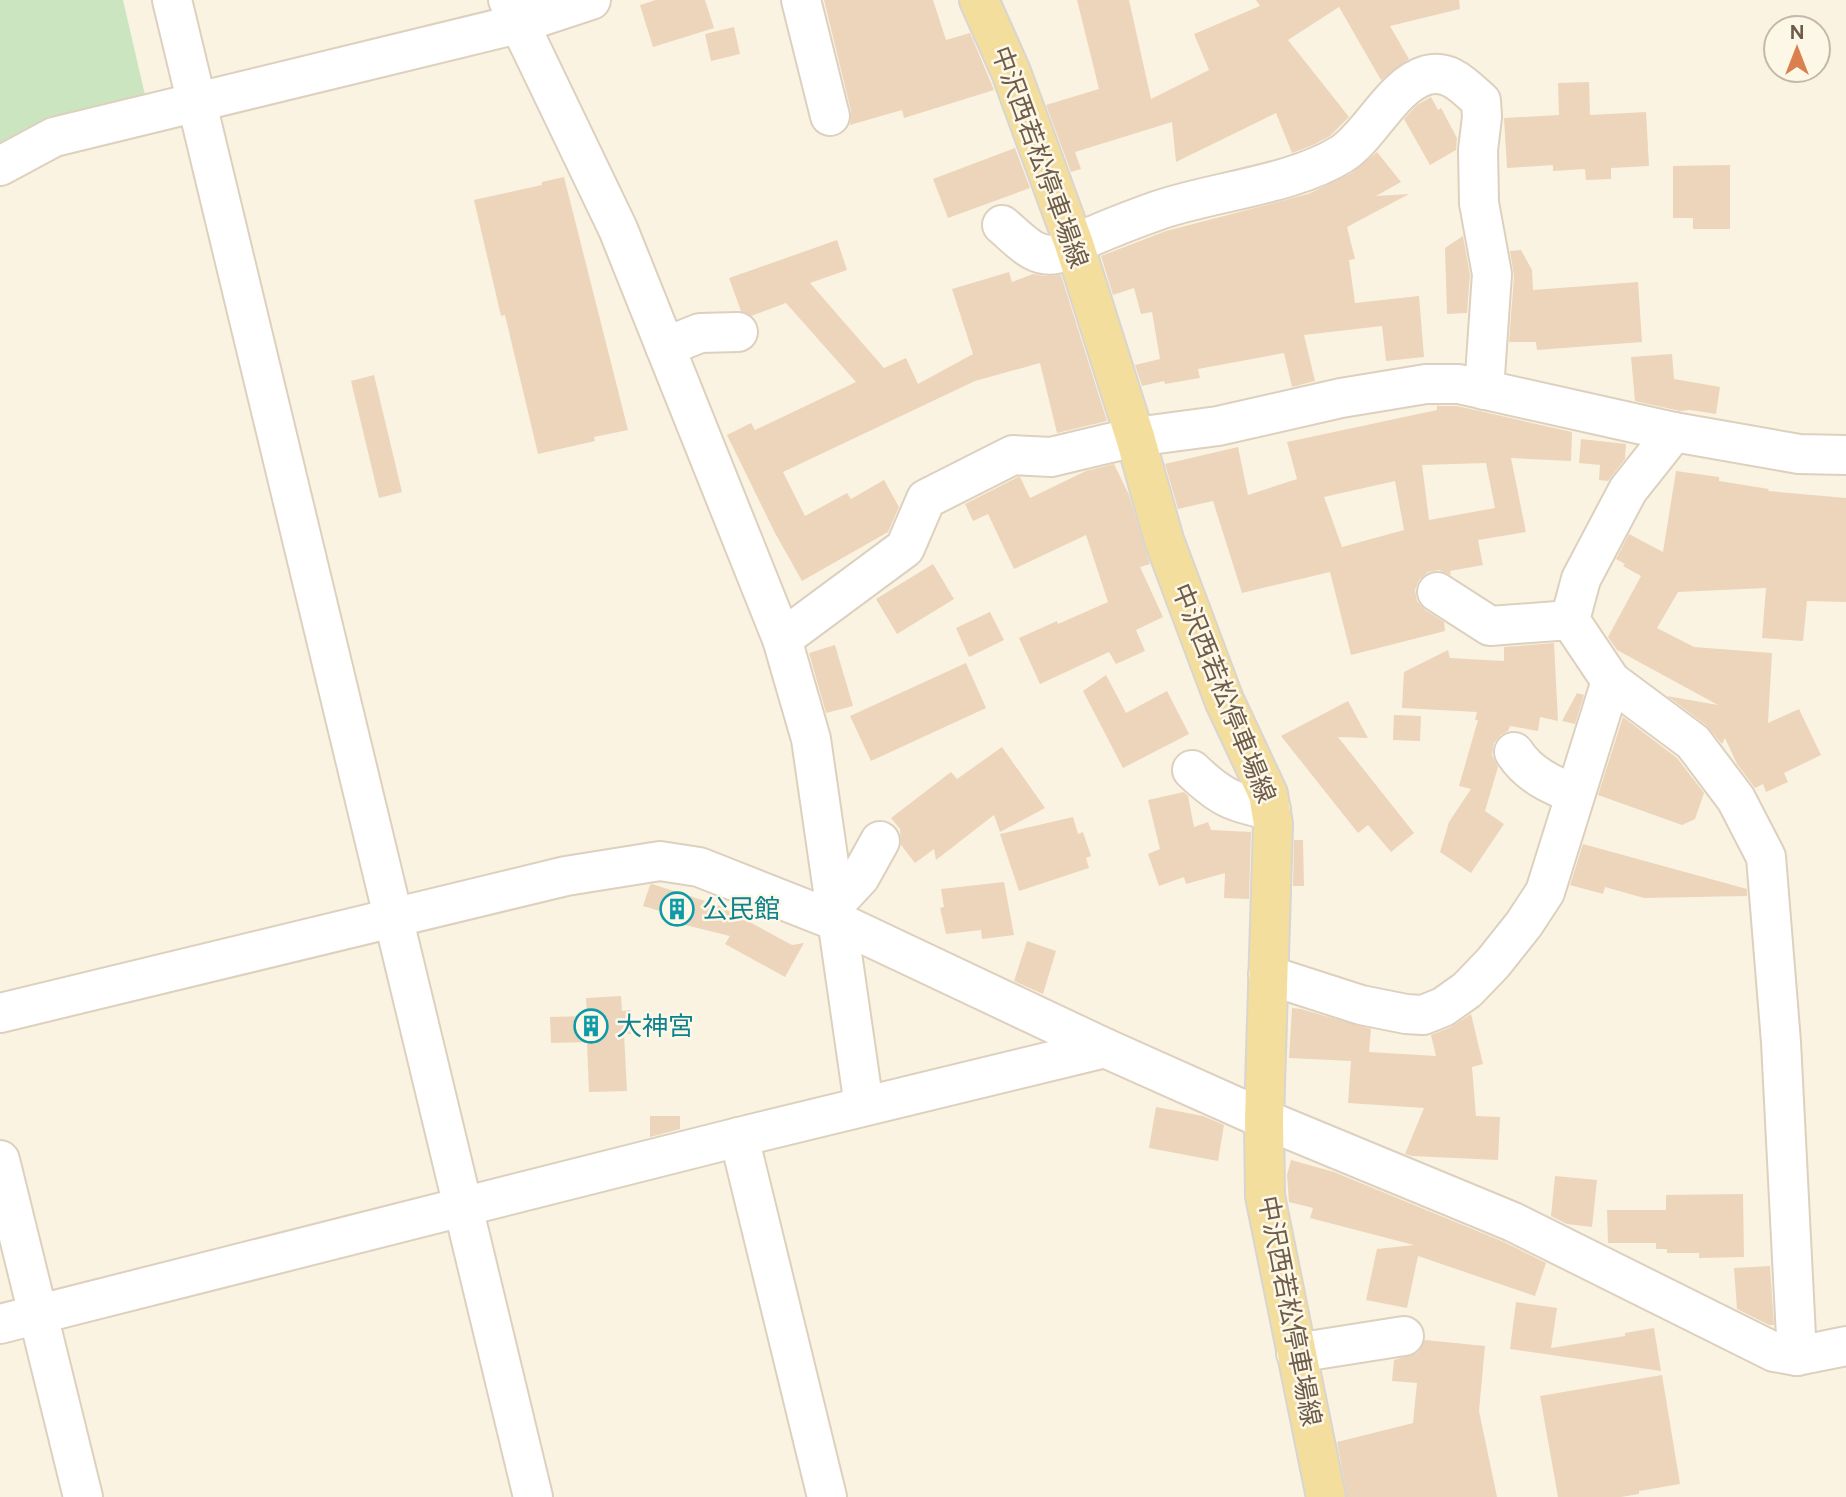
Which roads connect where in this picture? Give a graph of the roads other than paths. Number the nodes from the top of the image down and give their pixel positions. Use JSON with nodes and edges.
{"nodes":[{"id":1,"x":172,"y":0,"type":"edge"},
{"id":2,"x":591,"y":0,"type":"edge"},
{"id":3,"x":801,"y":0,"type":"edge"},
{"id":4,"x":979,"y":0,"type":"edge"},
{"id":5,"x":513,"y":12,"type":"edge"},
{"id":6,"x":197,"y":103,"type":"junction"},
{"id":7,"x":830,"y":116,"type":"dead end"},
{"id":8,"x":0,"y":166,"type":"edge"},
{"id":9,"x":1002,"y":225,"type":"dead end"},
{"id":10,"x":1074,"y":244,"type":"junction"},
{"id":11,"x":738,"y":332,"type":"dead end"},
{"id":12,"x":665,"y":347,"type":"junction"},
{"id":13,"x":1484,"y":390,"type":"junction"},
{"id":14,"x":1674,"y":432,"type":"junction"},
{"id":15,"x":1135,"y":437,"type":"junction"},
{"id":16,"x":1846,"y":455,"type":"edge"},
{"id":17,"x":1437,"y":592,"type":"dead end"},
{"id":18,"x":1570,"y":620,"type":"junction"},
{"id":19,"x":782,"y":639,"type":"junction"},
{"id":20,"x":1611,"y":681,"type":"junction"},
{"id":21,"x":1514,"y":752,"type":"dead end"},
{"id":22,"x":1192,"y":770,"type":"dead end"},
{"id":23,"x":1574,"y":794,"type":"junction"},
{"id":24,"x":1271,"y":810,"type":"junction"},
{"id":25,"x":880,"y":841,"type":"dead end"},
{"id":26,"x":835,"y":913,"type":"junction"},
{"id":27,"x":395,"y":918,"type":"junction"},
{"id":28,"x":1268,"y":975,"type":"junction"},
{"id":29,"x":0,"y":1013,"type":"edge"},
{"id":30,"x":1104,"y":1048,"type":"junction"},
{"id":31,"x":864,"y":1106,"type":"junction"},
{"id":32,"x":1264,"y":1119,"type":"junction"},
{"id":33,"x":739,"y":1137,"type":"junction"},
{"id":34,"x":0,"y":1160,"type":"edge"},
{"id":35,"x":462,"y":1208,"type":"junction"},
{"id":36,"x":38,"y":1315,"type":"junction"},
{"id":37,"x":0,"y":1324,"type":"edge"},
{"id":38,"x":1404,"y":1336,"type":"dead end"},
{"id":39,"x":1846,"y":1346,"type":"edge"},
{"id":40,"x":1296,"y":1353,"type":"junction"},
{"id":41,"x":1797,"y":1356,"type":"junction"},
{"id":42,"x":83,"y":1497,"type":"edge"},
{"id":43,"x":533,"y":1497,"type":"edge"},
{"id":44,"x":827,"y":1497,"type":"edge"},
{"id":45,"x":1326,"y":1497,"type":"edge"}],
"edges":[{"from":1,"to":6,"type":"street"},
{"from":2,"to":5,"type":"street"},
{"from":3,"to":7,"type":"street"},
{"from":4,"to":10,"type":"main road","name":"中沢西若松停車場線"},
{"from":5,"to":6,"type":"street"},
{"from":5,"to":12,"type":"street"},
{"from":6,"to":8,"type":"street"},
{"from":6,"to":27,"type":"street"},
{"from":9,"to":10,"type":"street"},
{"from":10,"to":13,"type":"street"},
{"from":10,"to":15,"type":"main road","name":"中沢西若松停車場線"},
{"from":11,"to":12,"type":"street"},
{"from":12,"to":19,"type":"street"},
{"from":13,"to":14,"type":"street"},
{"from":13,"to":15,"type":"street"},
{"from":14,"to":16,"type":"street"},
{"from":14,"to":18,"type":"street"},
{"from":15,"to":19,"type":"street"},
{"from":15,"to":24,"type":"main road","name":"中沢西若松停車場線"},
{"from":17,"to":18,"type":"street"},
{"from":18,"to":20,"type":"street"},
{"from":19,"to":26,"type":"street"},
{"from":20,"to":23,"type":"street"},
{"from":20,"to":41,"type":"street"},
{"from":21,"to":23,"type":"street"},
{"from":22,"to":24,"type":"street"},
{"from":23,"to":28,"type":"street"},
{"from":24,"to":28,"type":"main road","name":"中沢西若松停車場線"},
{"from":25,"to":26,"type":"street"},
{"from":26,"to":27,"type":"street"},
{"from":26,"to":30,"type":"street"},
{"from":26,"to":31,"type":"street"},
{"from":27,"to":29,"type":"street"},
{"from":27,"to":35,"type":"street"},
{"from":28,"to":32,"type":"main road","name":"中沢西若松停車場線"},
{"from":30,"to":31,"type":"street"},
{"from":30,"to":32,"type":"street"},
{"from":31,"to":33,"type":"street"},
{"from":32,"to":40,"type":"main road","name":"中沢西若松停車場線"},
{"from":32,"to":41,"type":"street"},
{"from":33,"to":35,"type":"street"},
{"from":33,"to":44,"type":"street"},
{"from":34,"to":36,"type":"street"},
{"from":35,"to":36,"type":"street"},
{"from":35,"to":43,"type":"street"},
{"from":36,"to":37,"type":"street"},
{"from":36,"to":42,"type":"street"},
{"from":38,"to":40,"type":"street"},
{"from":39,"to":41,"type":"street"},
{"from":40,"to":45,"type":"main road","name":"中沢西若松停車場線"}]}
